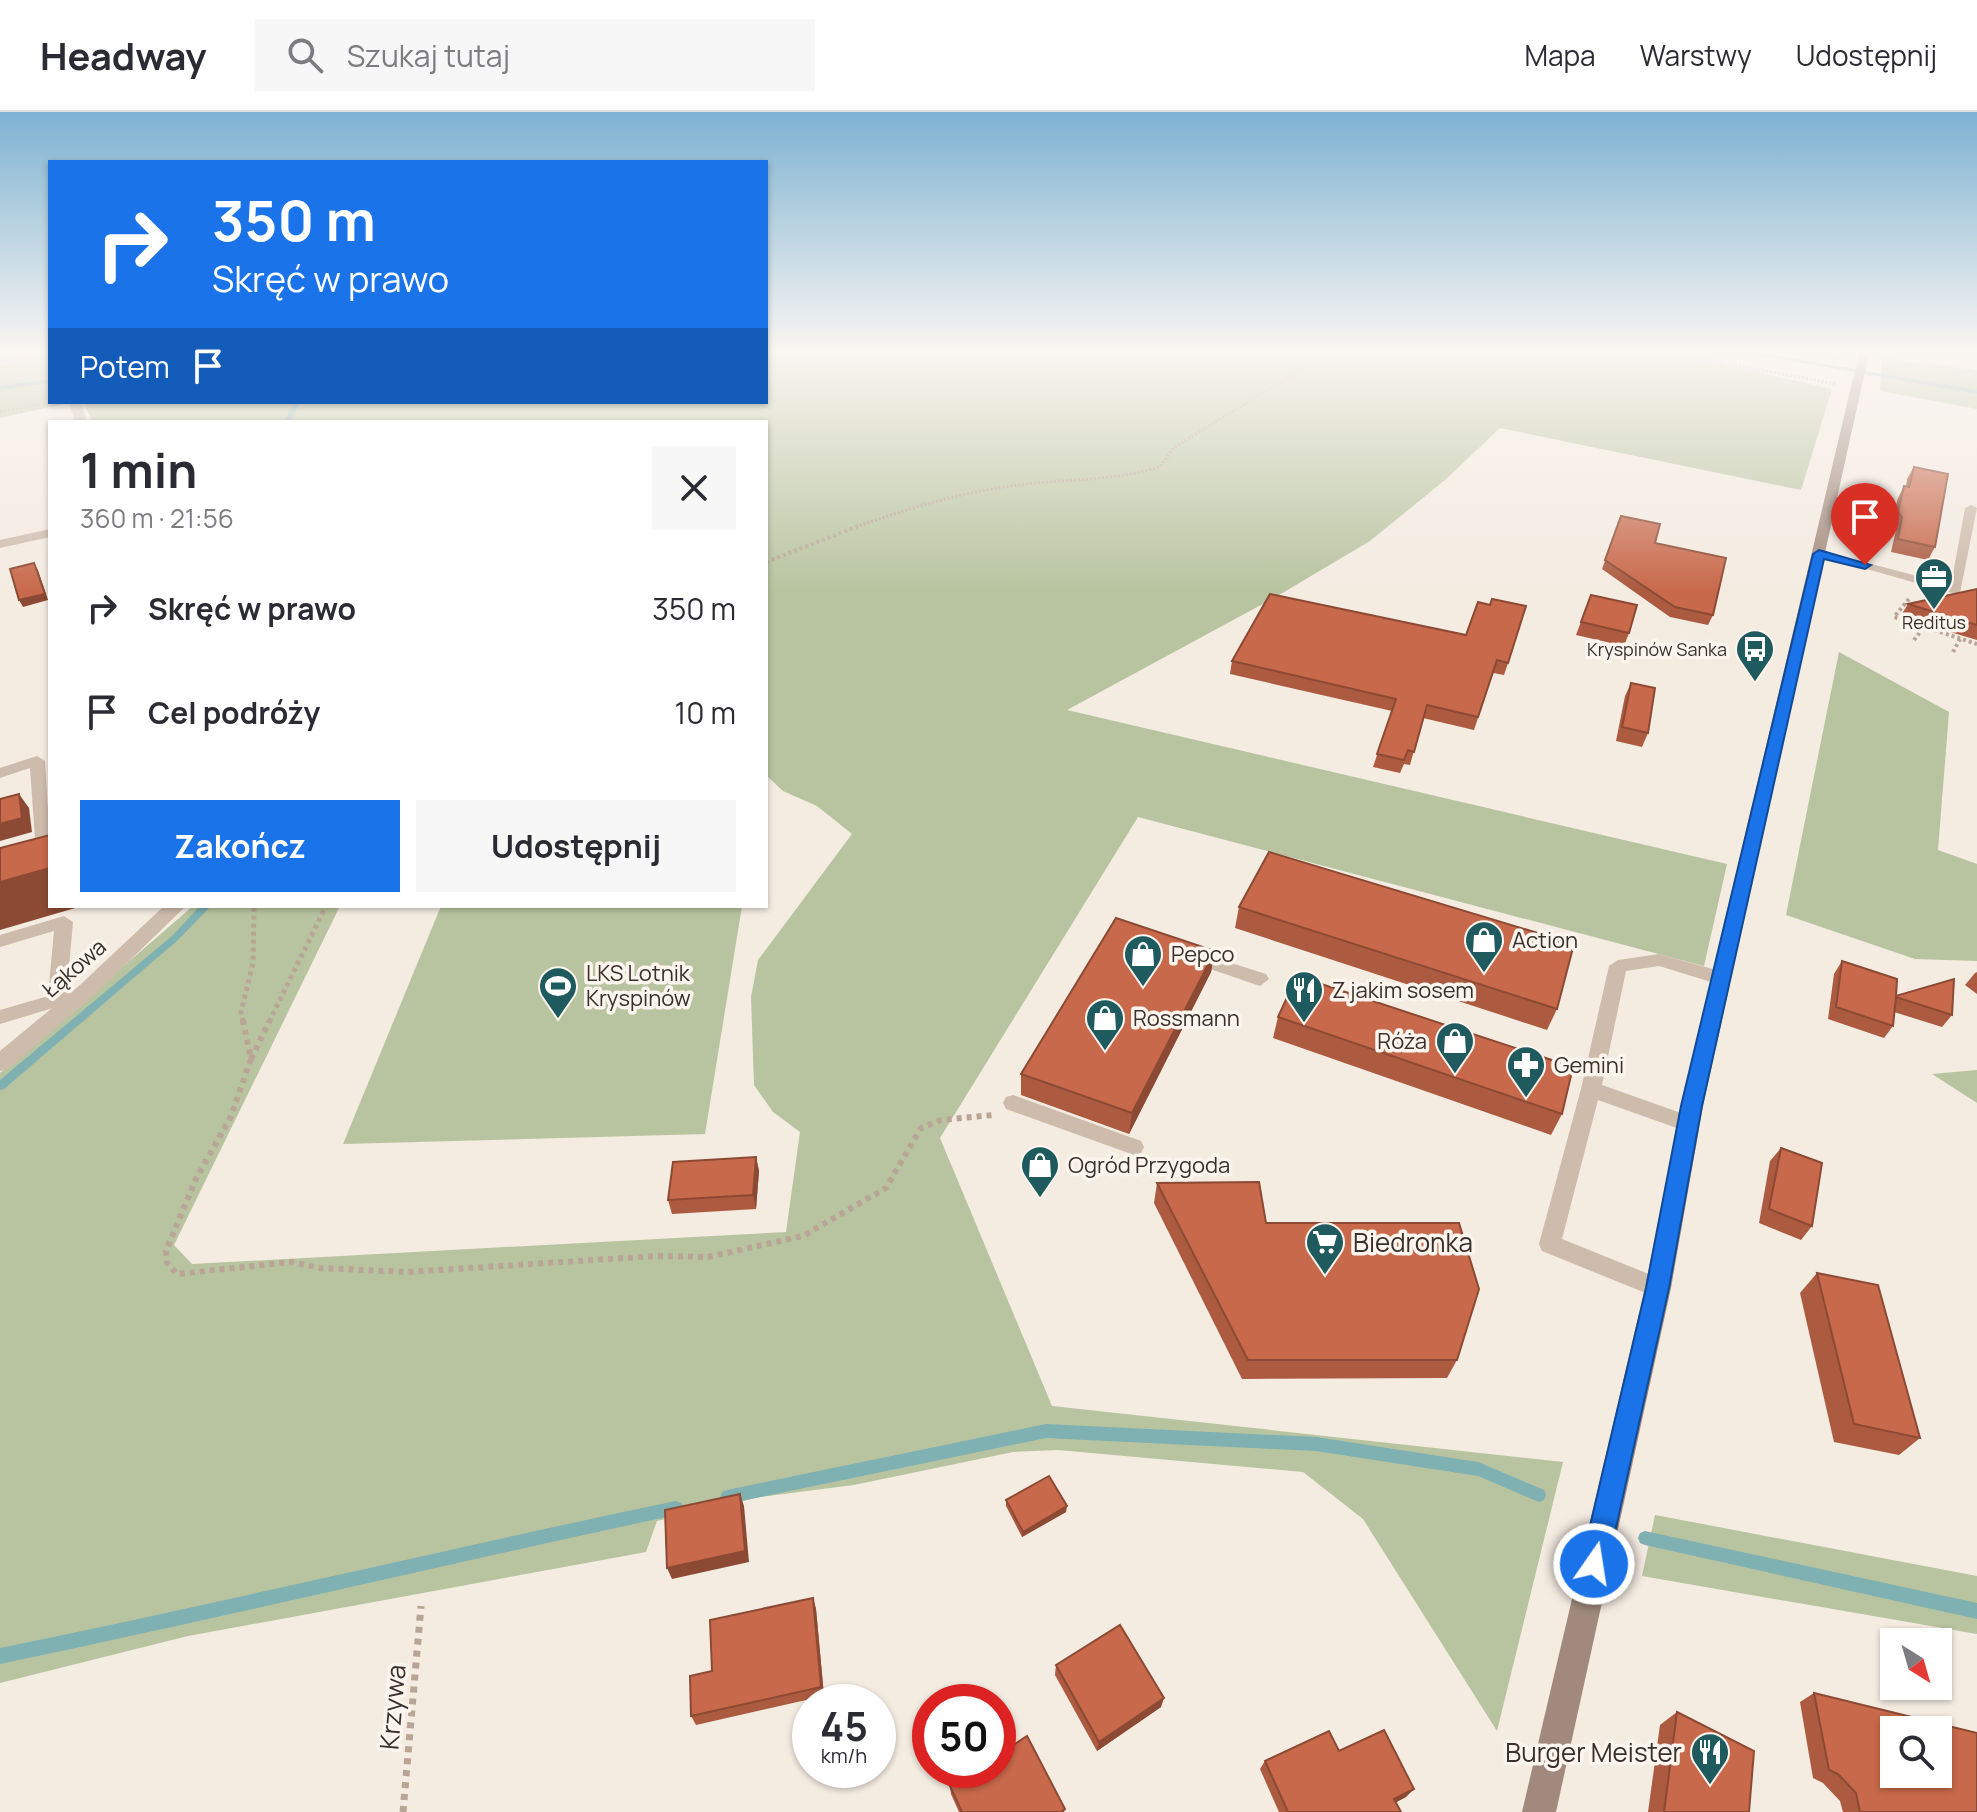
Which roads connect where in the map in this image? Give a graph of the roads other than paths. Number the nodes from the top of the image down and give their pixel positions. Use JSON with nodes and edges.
{"nodes":[{"id":1,"x":1847,"y":432,"type":"edge"},
{"id":2,"x":1971,"y":508,"type":"dead end"},
{"id":3,"x":48,"y":533,"type":"edge"},
{"id":4,"x":0,"y":544,"type":"edge"},
{"id":5,"x":1819,"y":554,"type":"junction"},
{"id":6,"x":0,"y":773,"type":"edge"},
{"id":7,"x":0,"y":856,"type":"edge"},
{"id":8,"x":174,"y":908,"type":"edge"},
{"id":9,"x":0,"y":941,"type":"edge"},
{"id":10,"x":1175,"y":951,"type":"edge"},
{"id":11,"x":1721,"y":978,"type":"junction"},
{"id":12,"x":1260,"y":979,"type":"dead end"},
{"id":13,"x":87,"y":990,"type":"junction"},
{"id":14,"x":57,"y":999,"type":"junction"},
{"id":15,"x":0,"y":1017,"type":"edge"},
{"id":16,"x":0,"y":1063,"type":"edge"},
{"id":17,"x":1591,"y":1089,"type":"junction"},
{"id":18,"x":1013,"y":1103,"type":"road end"},
{"id":19,"x":1688,"y":1124,"type":"junction"},
{"id":20,"x":1134,"y":1147,"type":"dead end"},
{"id":21,"x":1658,"y":1288,"type":"junction"},
{"id":22,"x":1539,"y":1812,"type":"edge"}],
"edges":[{"from":1,"to":5,"type":"main road"},
{"from":2,"to":5,"type":"lane"},
{"from":3,"to":4,"type":"street"},
{"from":5,"to":11,"type":"main road"},
{"from":6,"to":7,"type":"lane"},
{"from":8,"to":13,"type":"street","name":"Łąkowa"},
{"from":9,"to":14,"type":"lane"},
{"from":10,"to":12,"type":"lane"},
{"from":11,"to":17,"type":"lane"},
{"from":11,"to":19,"type":"main road"},
{"from":13,"to":14,"type":"lane"},
{"from":13,"to":16,"type":"street","name":"Łąkowa"},
{"from":14,"to":15,"type":"lane"},
{"from":17,"to":19,"type":"lane"},
{"from":17,"to":21,"type":"lane"},
{"from":18,"to":20,"type":"lane"},
{"from":19,"to":21,"type":"main road"},
{"from":21,"to":22,"type":"main road"}]}
